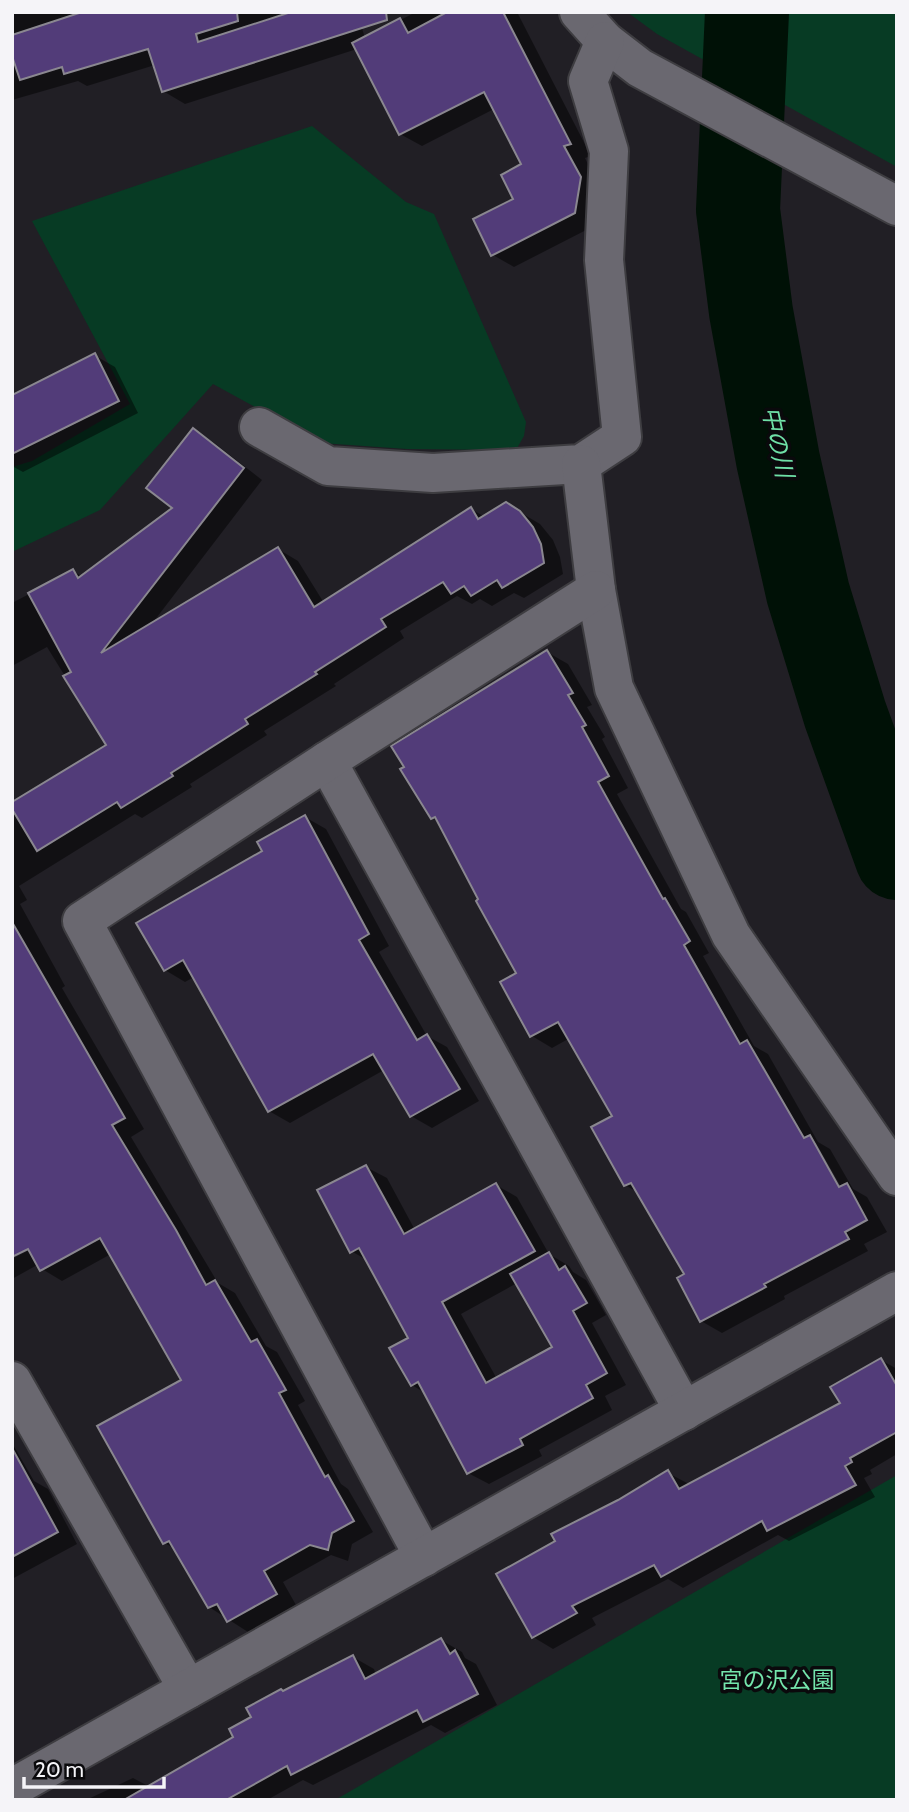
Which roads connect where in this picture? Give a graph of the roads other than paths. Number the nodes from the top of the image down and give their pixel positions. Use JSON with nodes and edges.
{"nodes":[{"id":1,"x":579,"y":12,"type":"edge"},
{"id":2,"x":605,"y":41,"type":"junction"},
{"id":3,"x":897,"y":206,"type":"edge"},
{"id":4,"x":259,"y":427,"type":"dead end"},
{"id":5,"x":581,"y":464,"type":"junction"},
{"id":6,"x":596,"y":590,"type":"junction"},
{"id":7,"x":327,"y":761,"type":"junction"},
{"id":8,"x":897,"y":1176,"type":"edge"},
{"id":9,"x":897,"y":1291,"type":"edge"},
{"id":10,"x":12,"y":1381,"type":"edge"},
{"id":11,"x":684,"y":1411,"type":"junction"},
{"id":12,"x":424,"y":1557,"type":"junction"},
{"id":13,"x":188,"y":1689,"type":"junction"},
{"id":14,"x":12,"y":1788,"type":"edge"}],
"edges":[{"from":1,"to":2,"type":"street"},
{"from":2,"to":3,"type":"street"},
{"from":2,"to":5,"type":"street"},
{"from":4,"to":5,"type":"street"},
{"from":5,"to":6,"type":"street"},
{"from":6,"to":7,"type":"street"},
{"from":6,"to":8,"type":"street"},
{"from":7,"to":11,"type":"street"},
{"from":7,"to":12,"type":"street"},
{"from":9,"to":11,"type":"street"},
{"from":10,"to":13,"type":"street"},
{"from":11,"to":12,"type":"street"},
{"from":12,"to":13,"type":"street"},
{"from":13,"to":14,"type":"street"}]}
